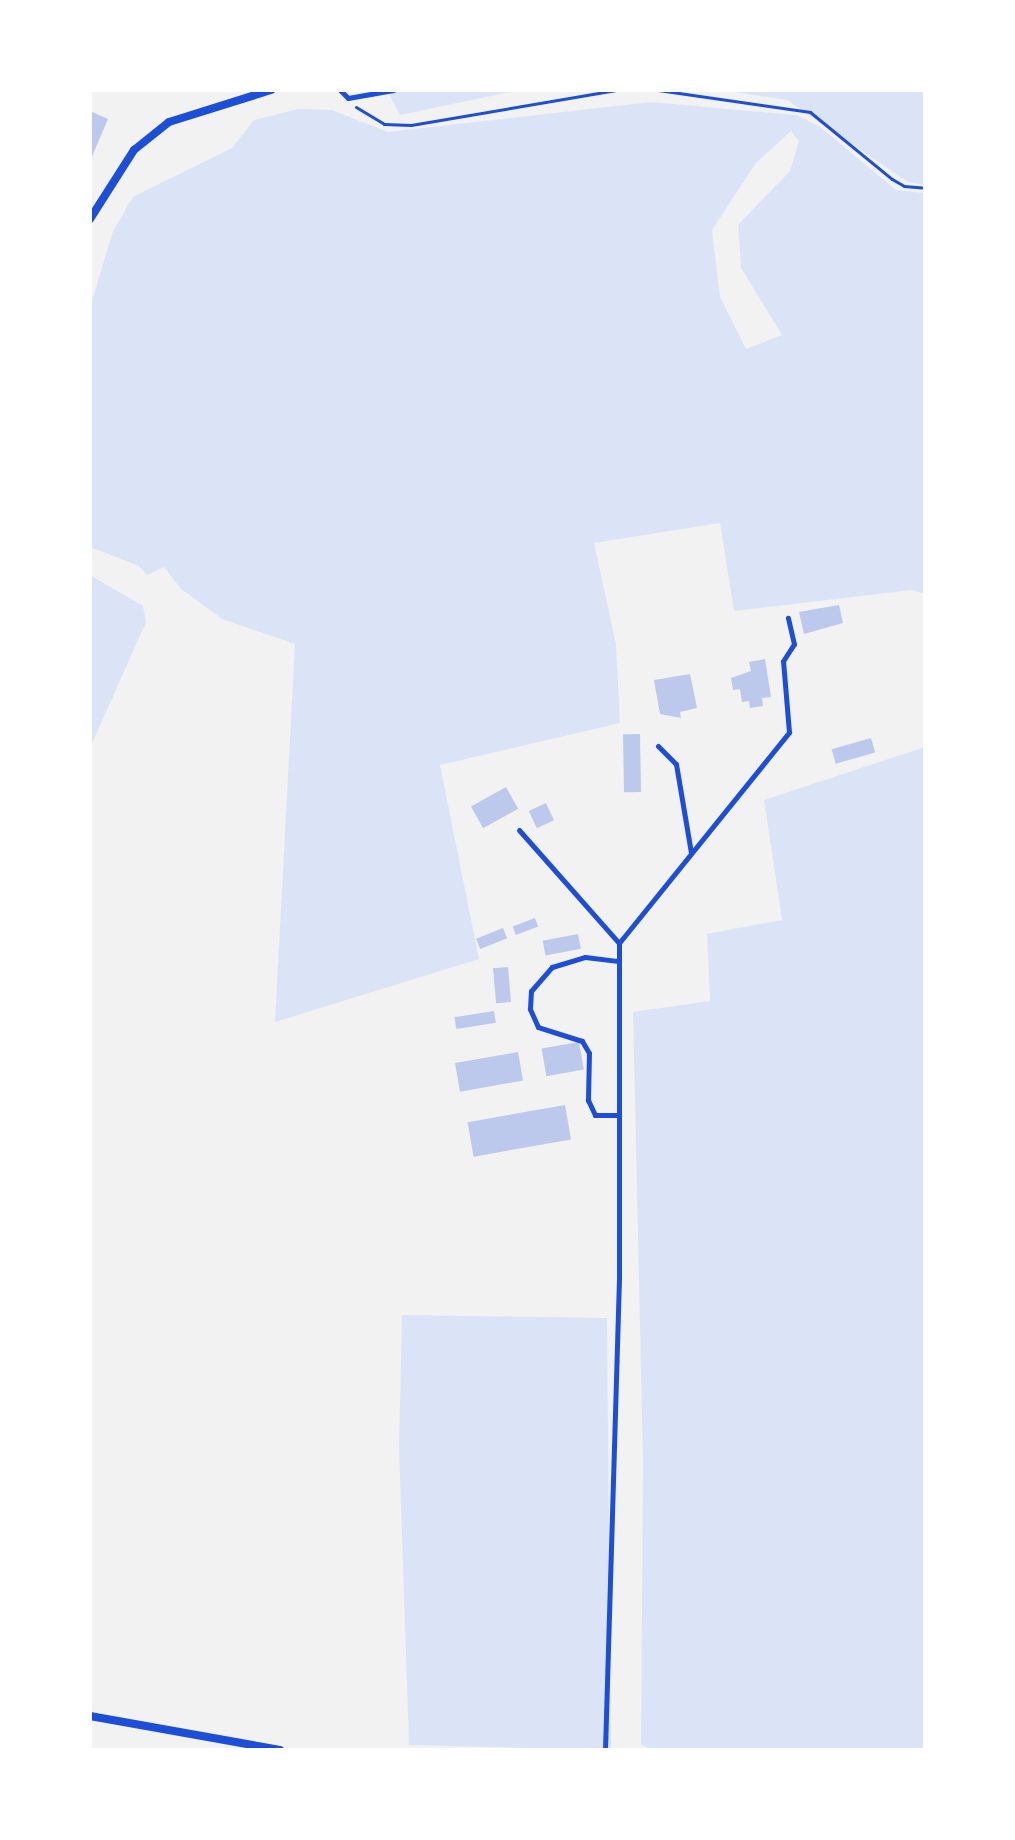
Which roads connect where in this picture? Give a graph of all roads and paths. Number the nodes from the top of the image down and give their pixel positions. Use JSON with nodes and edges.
{"nodes":[{"id":1,"x":271,"y":90,"type":"edge"},
{"id":2,"x":340,"y":90,"type":"edge"},
{"id":3,"x":393,"y":90,"type":"edge"},
{"id":4,"x":616,"y":90,"type":"edge"},
{"id":5,"x":658,"y":90,"type":"edge"},
{"id":6,"x":348,"y":98,"type":"junction"},
{"id":7,"x":925,"y":188,"type":"edge"},
{"id":8,"x":93,"y":209,"type":"edge"},
{"id":9,"x":90,"y":219,"type":"edge"},
{"id":10,"x":788,"y":618,"type":"dead end"},
{"id":11,"x":658,"y":746,"type":"dead end"},
{"id":12,"x":519,"y":830,"type":"dead end"},
{"id":13,"x":691,"y":854,"type":"junction"},
{"id":14,"x":619,"y":943,"type":"junction"},
{"id":15,"x":619,"y":961,"type":"junction"},
{"id":16,"x":619,"y":1115,"type":"junction"},
{"id":17,"x":90,"y":1716,"type":"edge"},
{"id":18,"x":280,"y":1750,"type":"edge"},
{"id":19,"x":605,"y":1750,"type":"edge"}],
"edges":[{"from":1,"to":8,"type":"street"},
{"from":2,"to":6,"type":"lane"},
{"from":3,"to":6,"type":"lane"},
{"from":4,"to":6,"type":"path"},
{"from":5,"to":7,"type":"path"},
{"from":8,"to":9,"type":"street"},
{"from":10,"to":13,"type":"lane"},
{"from":11,"to":13,"type":"lane"},
{"from":12,"to":14,"type":"lane"},
{"from":13,"to":14,"type":"lane"},
{"from":14,"to":15,"type":"lane"},
{"from":15,"to":16,"type":"lane"},
{"from":15,"to":16,"type":"lane"},
{"from":16,"to":19,"type":"lane"},
{"from":17,"to":18,"type":"street"}]}
